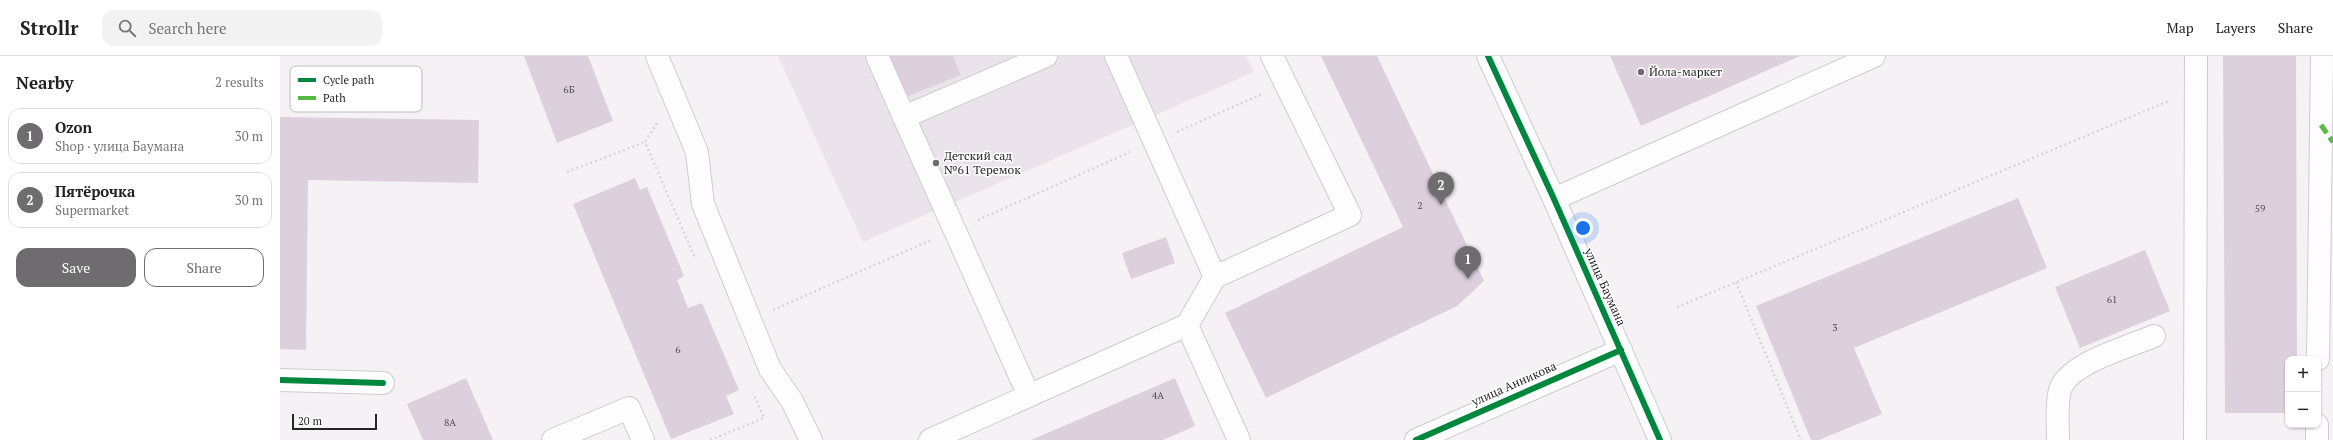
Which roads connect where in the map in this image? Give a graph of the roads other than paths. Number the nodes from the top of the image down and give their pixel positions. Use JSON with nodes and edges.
{"nodes":[{"id":1,"x":657,"y":56,"type":"edge"},
{"id":2,"x":878,"y":56,"type":"edge"},
{"id":3,"x":1046,"y":56,"type":"edge"},
{"id":4,"x":1116,"y":56,"type":"edge"},
{"id":5,"x":1272,"y":56,"type":"edge"},
{"id":6,"x":1488,"y":56,"type":"edge"},
{"id":7,"x":1874,"y":56,"type":"edge"},
{"id":8,"x":2196,"y":56,"type":"edge"},
{"id":9,"x":2322,"y":56,"type":"edge"},
{"id":10,"x":904,"y":117,"type":"junction"},
{"id":11,"x":1554,"y":199,"type":"junction"},
{"id":12,"x":1215,"y":277,"type":"junction"},
{"id":13,"x":1187,"y":325,"type":"junction"},
{"id":14,"x":2154,"y":336,"type":"dead end"},
{"id":15,"x":1621,"y":350,"type":"junction"},
{"id":16,"x":2318,"y":356,"type":"edge"},
{"id":17,"x":280,"y":380,"type":"edge"},
{"id":18,"x":383,"y":383,"type":"dead end"},
{"id":19,"x":1029,"y":396,"type":"junction"},
{"id":20,"x":2317,"y":428,"type":"edge"},
{"id":21,"x":553,"y":440,"type":"edge"},
{"id":22,"x":644,"y":440,"type":"edge"},
{"id":23,"x":811,"y":440,"type":"edge"},
{"id":24,"x":930,"y":440,"type":"edge"},
{"id":25,"x":1239,"y":440,"type":"edge"},
{"id":26,"x":1416,"y":440,"type":"edge"},
{"id":27,"x":1660,"y":440,"type":"edge"},
{"id":28,"x":2058,"y":440,"type":"edge"},
{"id":29,"x":2195,"y":440,"type":"edge"},
{"id":30,"x":2317,"y":440,"type":"edge"}],
"edges":[{"from":1,"to":23,"type":"street"},
{"from":2,"to":10,"type":"street"},
{"from":3,"to":10,"type":"street"},
{"from":4,"to":12,"type":"street"},
{"from":5,"to":12,"type":"street"},
{"from":6,"to":11,"type":"street","name":"улица Баумана"},
{"from":7,"to":11,"type":"street"},
{"from":8,"to":29,"type":"street"},
{"from":9,"to":16,"type":"street"},
{"from":10,"to":19,"type":"street"},
{"from":11,"to":15,"type":"street","name":"улица Баумана"},
{"from":12,"to":13,"type":"street"},
{"from":13,"to":19,"type":"street"},
{"from":13,"to":25,"type":"street"},
{"from":14,"to":28,"type":"street"},
{"from":15,"to":26,"type":"street","name":"улица Анникова"},
{"from":15,"to":27,"type":"street","name":"улица Баумана"},
{"from":17,"to":18,"type":"street"},
{"from":19,"to":24,"type":"street"},
{"from":20,"to":30,"type":"street"},
{"from":21,"to":22,"type":"street"}]}
